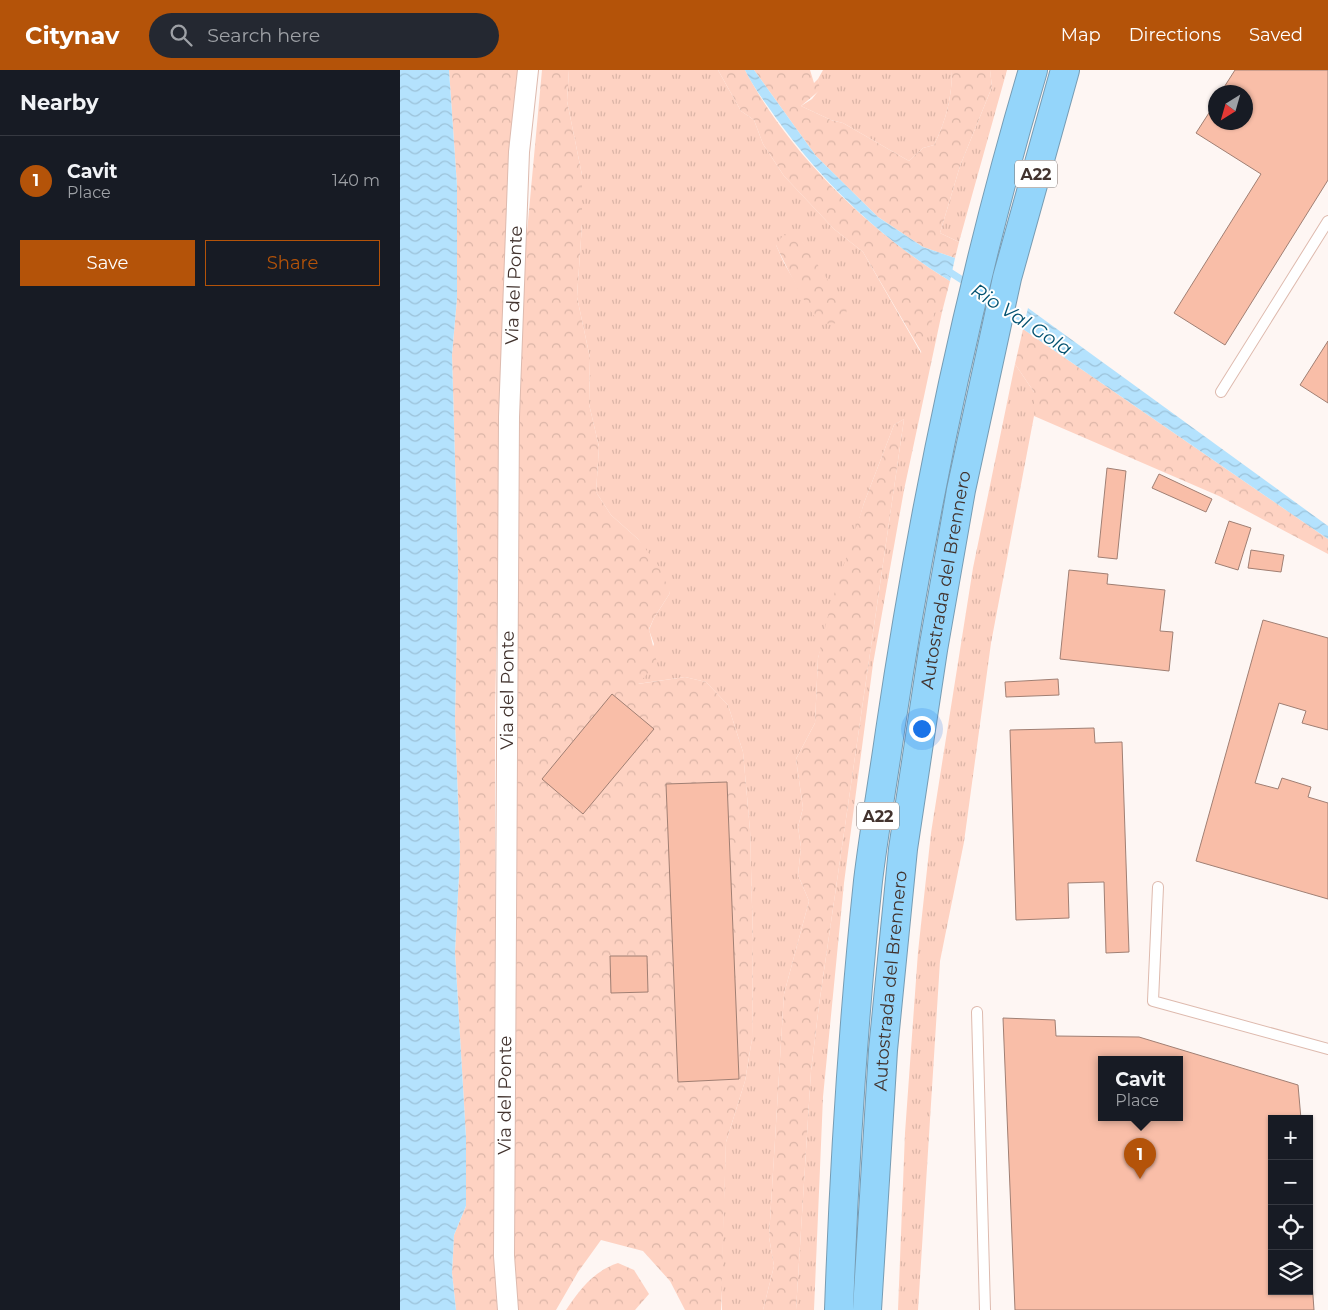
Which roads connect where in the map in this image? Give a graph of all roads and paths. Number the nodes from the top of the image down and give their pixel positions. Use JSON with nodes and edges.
{"nodes":[{"id":1,"x":528,"y":70,"type":"edge"},
{"id":2,"x":1033,"y":70,"type":"edge"},
{"id":3,"x":1065,"y":70,"type":"edge"},
{"id":4,"x":1328,"y":221,"type":"edge"},
{"id":5,"x":1220,"y":392,"type":"dead end"},
{"id":6,"x":1158,"y":886,"type":"dead end"},
{"id":7,"x":977,"y":1012,"type":"dead end"},
{"id":8,"x":1328,"y":1048,"type":"edge"},
{"id":9,"x":508,"y":1310,"type":"edge"},
{"id":10,"x":839,"y":1310,"type":"edge"},
{"id":11,"x":867,"y":1310,"type":"edge"},
{"id":12,"x":984,"y":1310,"type":"edge"}],
"edges":[{"from":1,"to":9,"type":"street","name":"Via del Ponte"},
{"from":2,"to":10,"type":"highway","name":"Autostrada del Brennero","number":"A22"},
{"from":3,"to":11,"type":"highway","name":"Autostrada del Brennero","number":"A22"},
{"from":4,"to":5,"type":"lane"},
{"from":6,"to":8,"type":"lane"},
{"from":7,"to":12,"type":"lane"}]}
